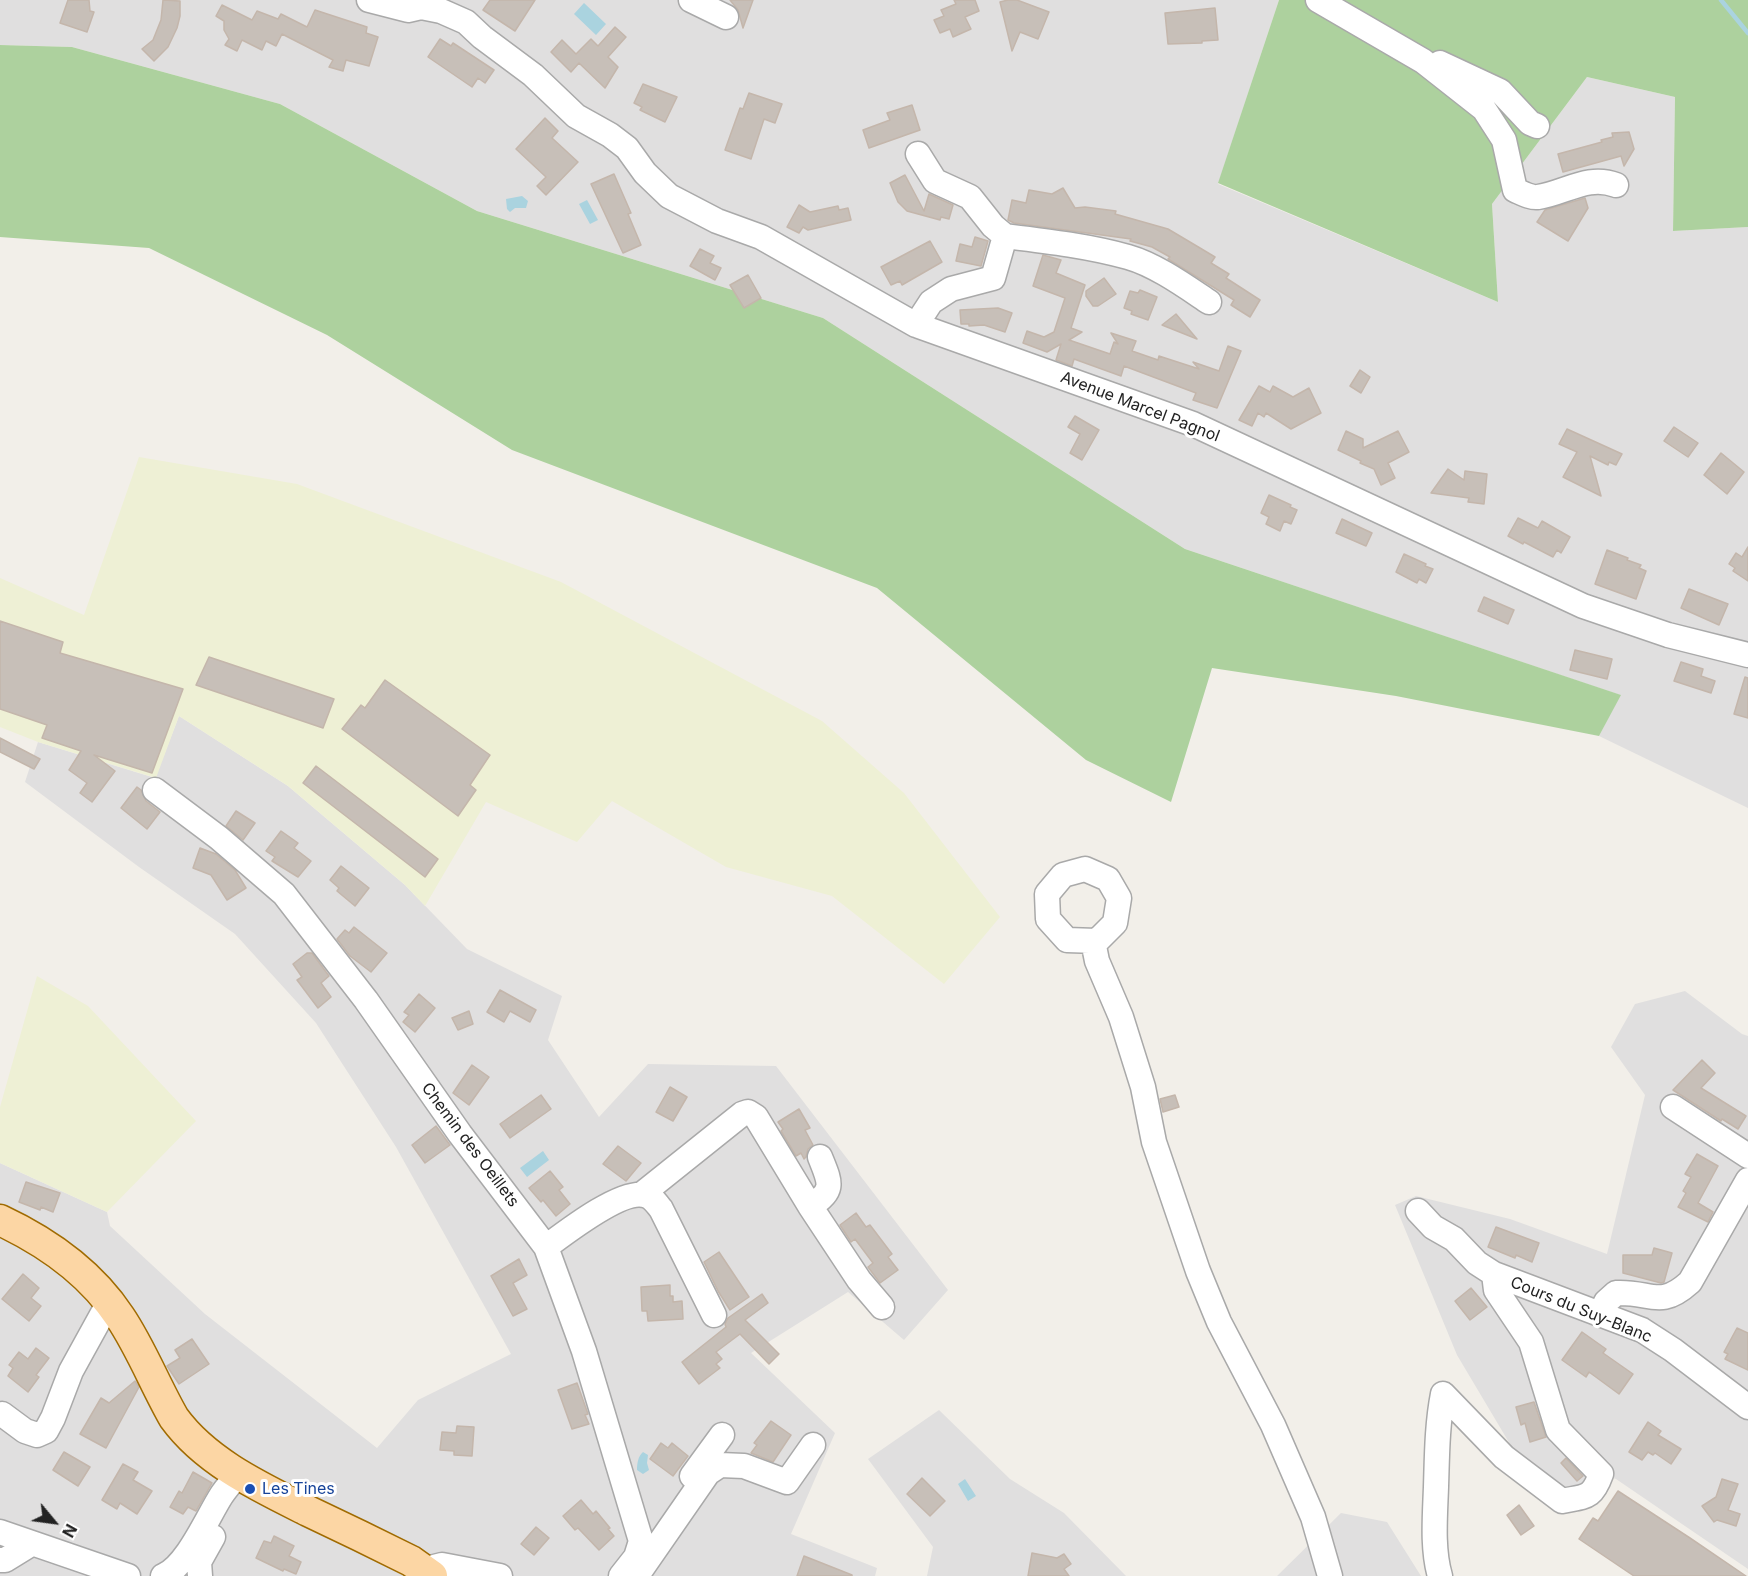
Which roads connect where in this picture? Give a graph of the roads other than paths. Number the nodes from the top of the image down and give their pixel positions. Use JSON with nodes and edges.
{"nodes":[{"id":1,"x":369,"y":0,"type":"edge"},
{"id":2,"x":691,"y":0,"type":"edge"},
{"id":3,"x":1318,"y":0,"type":"edge"},
{"id":4,"x":410,"y":6,"type":"edge"},
{"id":5,"x":726,"y":17,"type":"dead end"},
{"id":6,"x":1423,"y":61,"type":"junction"},
{"id":7,"x":1537,"y":126,"type":"dead end"},
{"id":8,"x":918,"y":154,"type":"dead end"},
{"id":9,"x":1616,"y":185,"type":"dead end"},
{"id":10,"x":1005,"y":236,"type":"junction"},
{"id":11,"x":1209,"y":302,"type":"dead end"},
{"id":12,"x":916,"y":325,"type":"junction"},
{"id":13,"x":1748,"y":655,"type":"edge"},
{"id":14,"x":155,"y":790,"type":"dead end"},
{"id":15,"x":1093,"y":941,"type":"dead end"},
{"id":16,"x":1673,"y":1107,"type":"dead end"},
{"id":17,"x":1748,"y":1156,"type":"edge"},
{"id":18,"x":820,"y":1157,"type":"dead end"},
{"id":19,"x":1748,"y":1180,"type":"edge"},
{"id":20,"x":642,"y":1194,"type":"junction"},
{"id":21,"x":810,"y":1206,"type":"junction"},
{"id":22,"x":1418,"y":1211,"type":"dead end"},
{"id":23,"x":0,"y":1220,"type":"edge"},
{"id":24,"x":546,"y":1248,"type":"junction"},
{"id":25,"x":1494,"y":1274,"type":"junction"},
{"id":26,"x":109,"y":1302,"type":"junction"},
{"id":27,"x":882,"y":1307,"type":"dead end"},
{"id":28,"x":1600,"y":1314,"type":"junction"},
{"id":29,"x":714,"y":1315,"type":"dead end"},
{"id":30,"x":1748,"y":1407,"type":"edge"},
{"id":31,"x":2,"y":1414,"type":"dead end"},
{"id":32,"x":722,"y":1435,"type":"dead end"},
{"id":33,"x":813,"y":1445,"type":"dead end"},
{"id":34,"x":238,"y":1474,"type":"junction"},
{"id":35,"x":0,"y":1532,"type":"edge"},
{"id":36,"x":641,"y":1541,"type":"junction"},
{"id":37,"x":31,"y":1544,"type":"junction"},
{"id":38,"x":0,"y":1560,"type":"edge"},
{"id":39,"x":118,"y":1574,"type":"edge"},
{"id":40,"x":430,"y":1575,"type":"edge"},
{"id":41,"x":163,"y":1576,"type":"edge"},
{"id":42,"x":200,"y":1576,"type":"edge"},
{"id":43,"x":500,"y":1576,"type":"edge"},
{"id":44,"x":621,"y":1576,"type":"edge"},
{"id":45,"x":637,"y":1576,"type":"edge"},
{"id":46,"x":1330,"y":1576,"type":"edge"},
{"id":47,"x":1440,"y":1576,"type":"edge"}],
"edges":[{"from":1,"to":4,"type":"street","name":"Avenue Marcel Pagnol"},
{"from":2,"to":5,"type":"street"},
{"from":3,"to":6,"type":"street"},
{"from":4,"to":12,"type":"street","name":"Avenue Marcel Pagnol"},
{"from":6,"to":7,"type":"street"},
{"from":6,"to":9,"type":"street"},
{"from":8,"to":10,"type":"street"},
{"from":10,"to":11,"type":"street"},
{"from":10,"to":12,"type":"street"},
{"from":12,"to":13,"type":"street","name":"Avenue Marcel Pagnol"},
{"from":14,"to":24,"type":"street","name":"Chemin des Oeillets"},
{"from":15,"to":46,"type":"street"},
{"from":16,"to":17,"type":"street"},
{"from":18,"to":21,"type":"street"},
{"from":19,"to":28,"type":"street"},
{"from":20,"to":21,"type":"street"},
{"from":20,"to":24,"type":"street"},
{"from":20,"to":29,"type":"street"},
{"from":21,"to":27,"type":"street"},
{"from":22,"to":25,"type":"street","name":"Cours du Suy-Blanc"},
{"from":23,"to":26,"type":"main road"},
{"from":24,"to":36,"type":"street","name":"Chemin des Oeillets"},
{"from":25,"to":28,"type":"street","name":"Cours du Suy-Blanc"},
{"from":25,"to":47,"type":"street"},
{"from":26,"to":31,"type":"street"},
{"from":26,"to":34,"type":"main road"},
{"from":28,"to":30,"type":"street","name":"Cours du Suy-Blanc"},
{"from":32,"to":36,"type":"street"},
{"from":33,"to":45,"type":"street"},
{"from":34,"to":40,"type":"main road"},
{"from":34,"to":41,"type":"street"},
{"from":34,"to":42,"type":"street"},
{"from":35,"to":37,"type":"street"},
{"from":36,"to":44,"type":"street"},
{"from":37,"to":38,"type":"street"},
{"from":37,"to":39,"type":"street"},
{"from":40,"to":43,"type":"street"}]}
